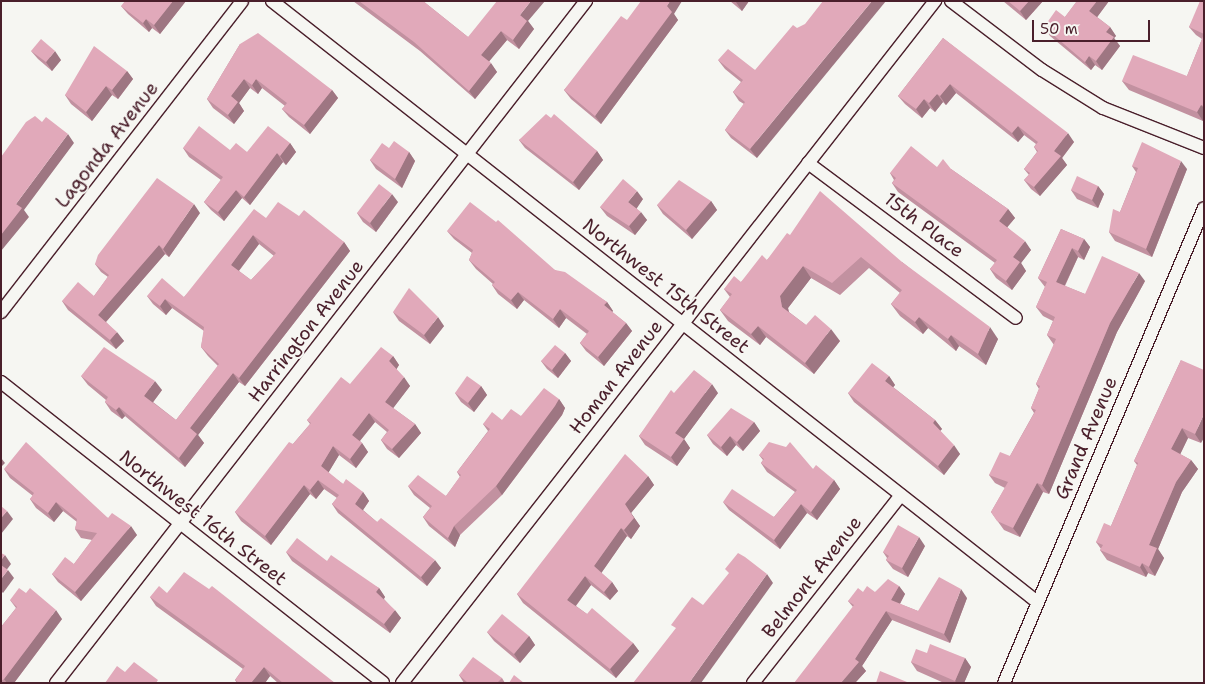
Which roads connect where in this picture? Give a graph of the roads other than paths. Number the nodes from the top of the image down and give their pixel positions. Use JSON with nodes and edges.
{"nodes":[{"id":1,"x":242,"y":1,"type":"edge"},
{"id":2,"x":272,"y":1,"type":"edge"},
{"id":3,"x":586,"y":1,"type":"edge"},
{"id":4,"x":935,"y":1,"type":"edge"},
{"id":5,"x":951,"y":1,"type":"edge"},
{"id":6,"x":1204,"y":148,"type":"edge"},
{"id":7,"x":467,"y":154,"type":"junction"},
{"id":8,"x":808,"y":162,"type":"junction"},
{"id":9,"x":1204,"y":208,"type":"edge"},
{"id":10,"x":1,"y":312,"type":"edge"},
{"id":11,"x":1016,"y":318,"type":"dead end"},
{"id":12,"x":682,"y":323,"type":"junction"},
{"id":13,"x":1,"y":382,"type":"edge"},
{"id":14,"x":901,"y":495,"type":"junction"},
{"id":15,"x":180,"y":523,"type":"junction"},
{"id":16,"x":1036,"y":601,"type":"junction"},
{"id":17,"x":56,"y":683,"type":"edge"},
{"id":18,"x":383,"y":683,"type":"edge"},
{"id":19,"x":402,"y":683,"type":"edge"},
{"id":20,"x":753,"y":683,"type":"edge"},
{"id":21,"x":1004,"y":683,"type":"edge"}],
"edges":[{"from":1,"to":10,"type":"street","name":"Lagonda Avenue"},
{"from":2,"to":7,"type":"street","name":"Northwest 15th Street"},
{"from":3,"to":7,"type":"street","name":"Harrington Avenue"},
{"from":4,"to":8,"type":"street","name":"Homan Avenue"},
{"from":5,"to":6,"type":"street"},
{"from":7,"to":12,"type":"street","name":"Northwest 15th Street"},
{"from":7,"to":15,"type":"street","name":"Harrington Avenue"},
{"from":8,"to":11,"type":"street","name":"15th Place"},
{"from":8,"to":12,"type":"street","name":"Homan Avenue"},
{"from":9,"to":16,"type":"street","name":"Grand Avenue"},
{"from":12,"to":14,"type":"street","name":"Northwest 15th Street"},
{"from":12,"to":19,"type":"street","name":"Homan Avenue"},
{"from":13,"to":15,"type":"street","name":"Northwest 16th Street"},
{"from":14,"to":16,"type":"street","name":"Northwest 15th Street"},
{"from":14,"to":20,"type":"street","name":"Belmont Avenue"},
{"from":15,"to":17,"type":"street","name":"Harrington Avenue"},
{"from":15,"to":18,"type":"street","name":"Northwest 16th Street"},
{"from":16,"to":21,"type":"street","name":"Grand Avenue"}]}
